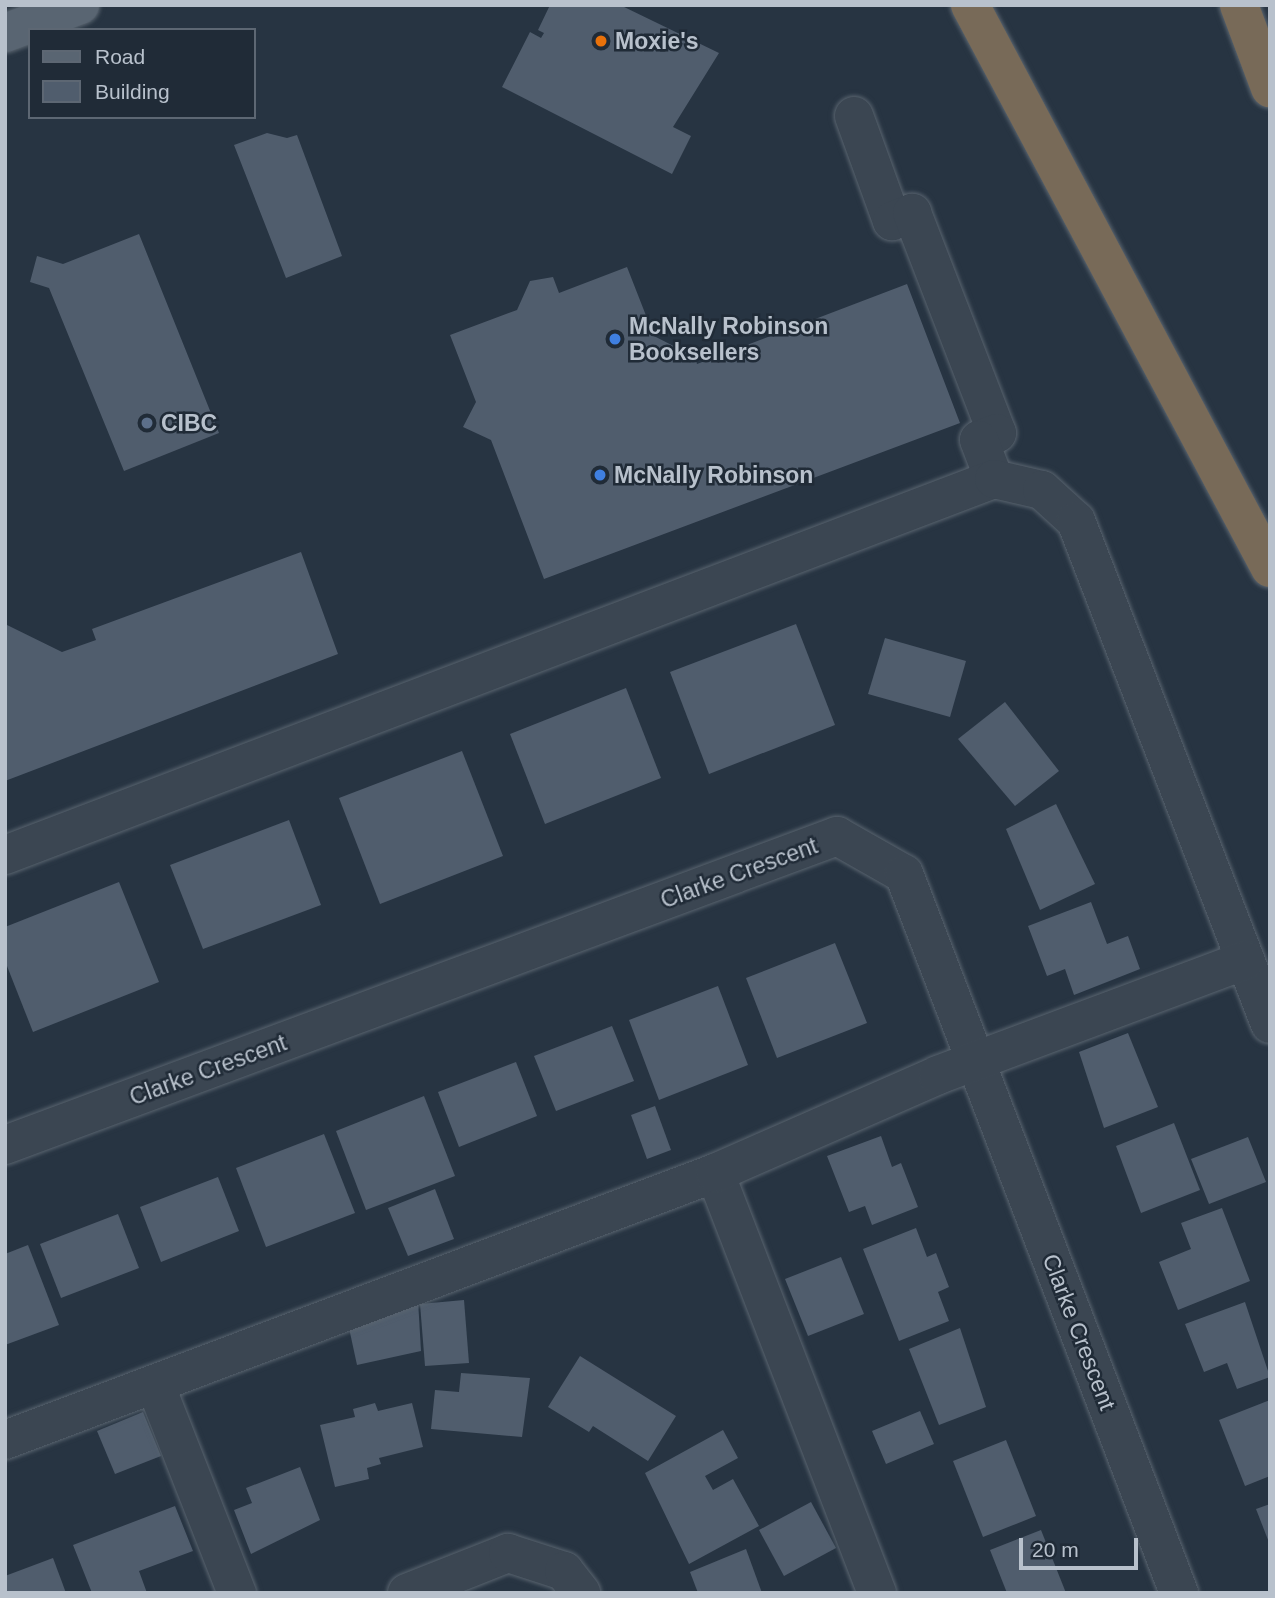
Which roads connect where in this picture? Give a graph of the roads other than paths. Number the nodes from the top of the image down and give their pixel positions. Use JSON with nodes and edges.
{"nodes":[{"id":1,"x":29,"y":5,"type":"edge"},
{"id":2,"x":80,"y":5,"type":"edge"},
{"id":3,"x":970,"y":5,"type":"edge"},
{"id":4,"x":1239,"y":5,"type":"edge"},
{"id":5,"x":5,"y":21,"type":"edge"},
{"id":6,"x":5,"y":33,"type":"edge"},
{"id":7,"x":1270,"y":88,"type":"edge"},
{"id":8,"x":854,"y":116,"type":"dead end"},
{"id":9,"x":994,"y":479,"type":"junction"},
{"id":10,"x":1270,"y":568,"type":"edge"},
{"id":11,"x":5,"y":855,"type":"edge"},
{"id":12,"x":1245,"y":960,"type":"junction"},
{"id":13,"x":1270,"y":1024,"type":"edge"},
{"id":14,"x":975,"y":1062,"type":"junction"},
{"id":15,"x":5,"y":1145,"type":"edge"},
{"id":16,"x":715,"y":1173,"type":"junction"},
{"id":17,"x":155,"y":1384,"type":"junction"},
{"id":18,"x":5,"y":1440,"type":"edge"},
{"id":19,"x":237,"y":1593,"type":"edge"},
{"id":20,"x":407,"y":1593,"type":"edge"},
{"id":21,"x":581,"y":1593,"type":"edge"},
{"id":22,"x":877,"y":1593,"type":"edge"},
{"id":23,"x":1179,"y":1593,"type":"edge"}],
"edges":[{"from":1,"to":5,"type":"main road"},
{"from":2,"to":6,"type":"main road"},
{"from":3,"to":10,"type":"highway"},
{"from":4,"to":7,"type":"highway"},
{"from":8,"to":9,"type":"street"},
{"from":9,"to":11,"type":"street"},
{"from":9,"to":12,"type":"street"},
{"from":12,"to":13,"type":"street"},
{"from":12,"to":14,"type":"street"},
{"from":14,"to":15,"type":"street","name":"Clarke Crescent"},
{"from":14,"to":16,"type":"street"},
{"from":14,"to":23,"type":"street","name":"Clarke Crescent"},
{"from":16,"to":17,"type":"street"},
{"from":16,"to":22,"type":"street"},
{"from":17,"to":18,"type":"street"},
{"from":17,"to":19,"type":"street"},
{"from":20,"to":21,"type":"street"}]}
